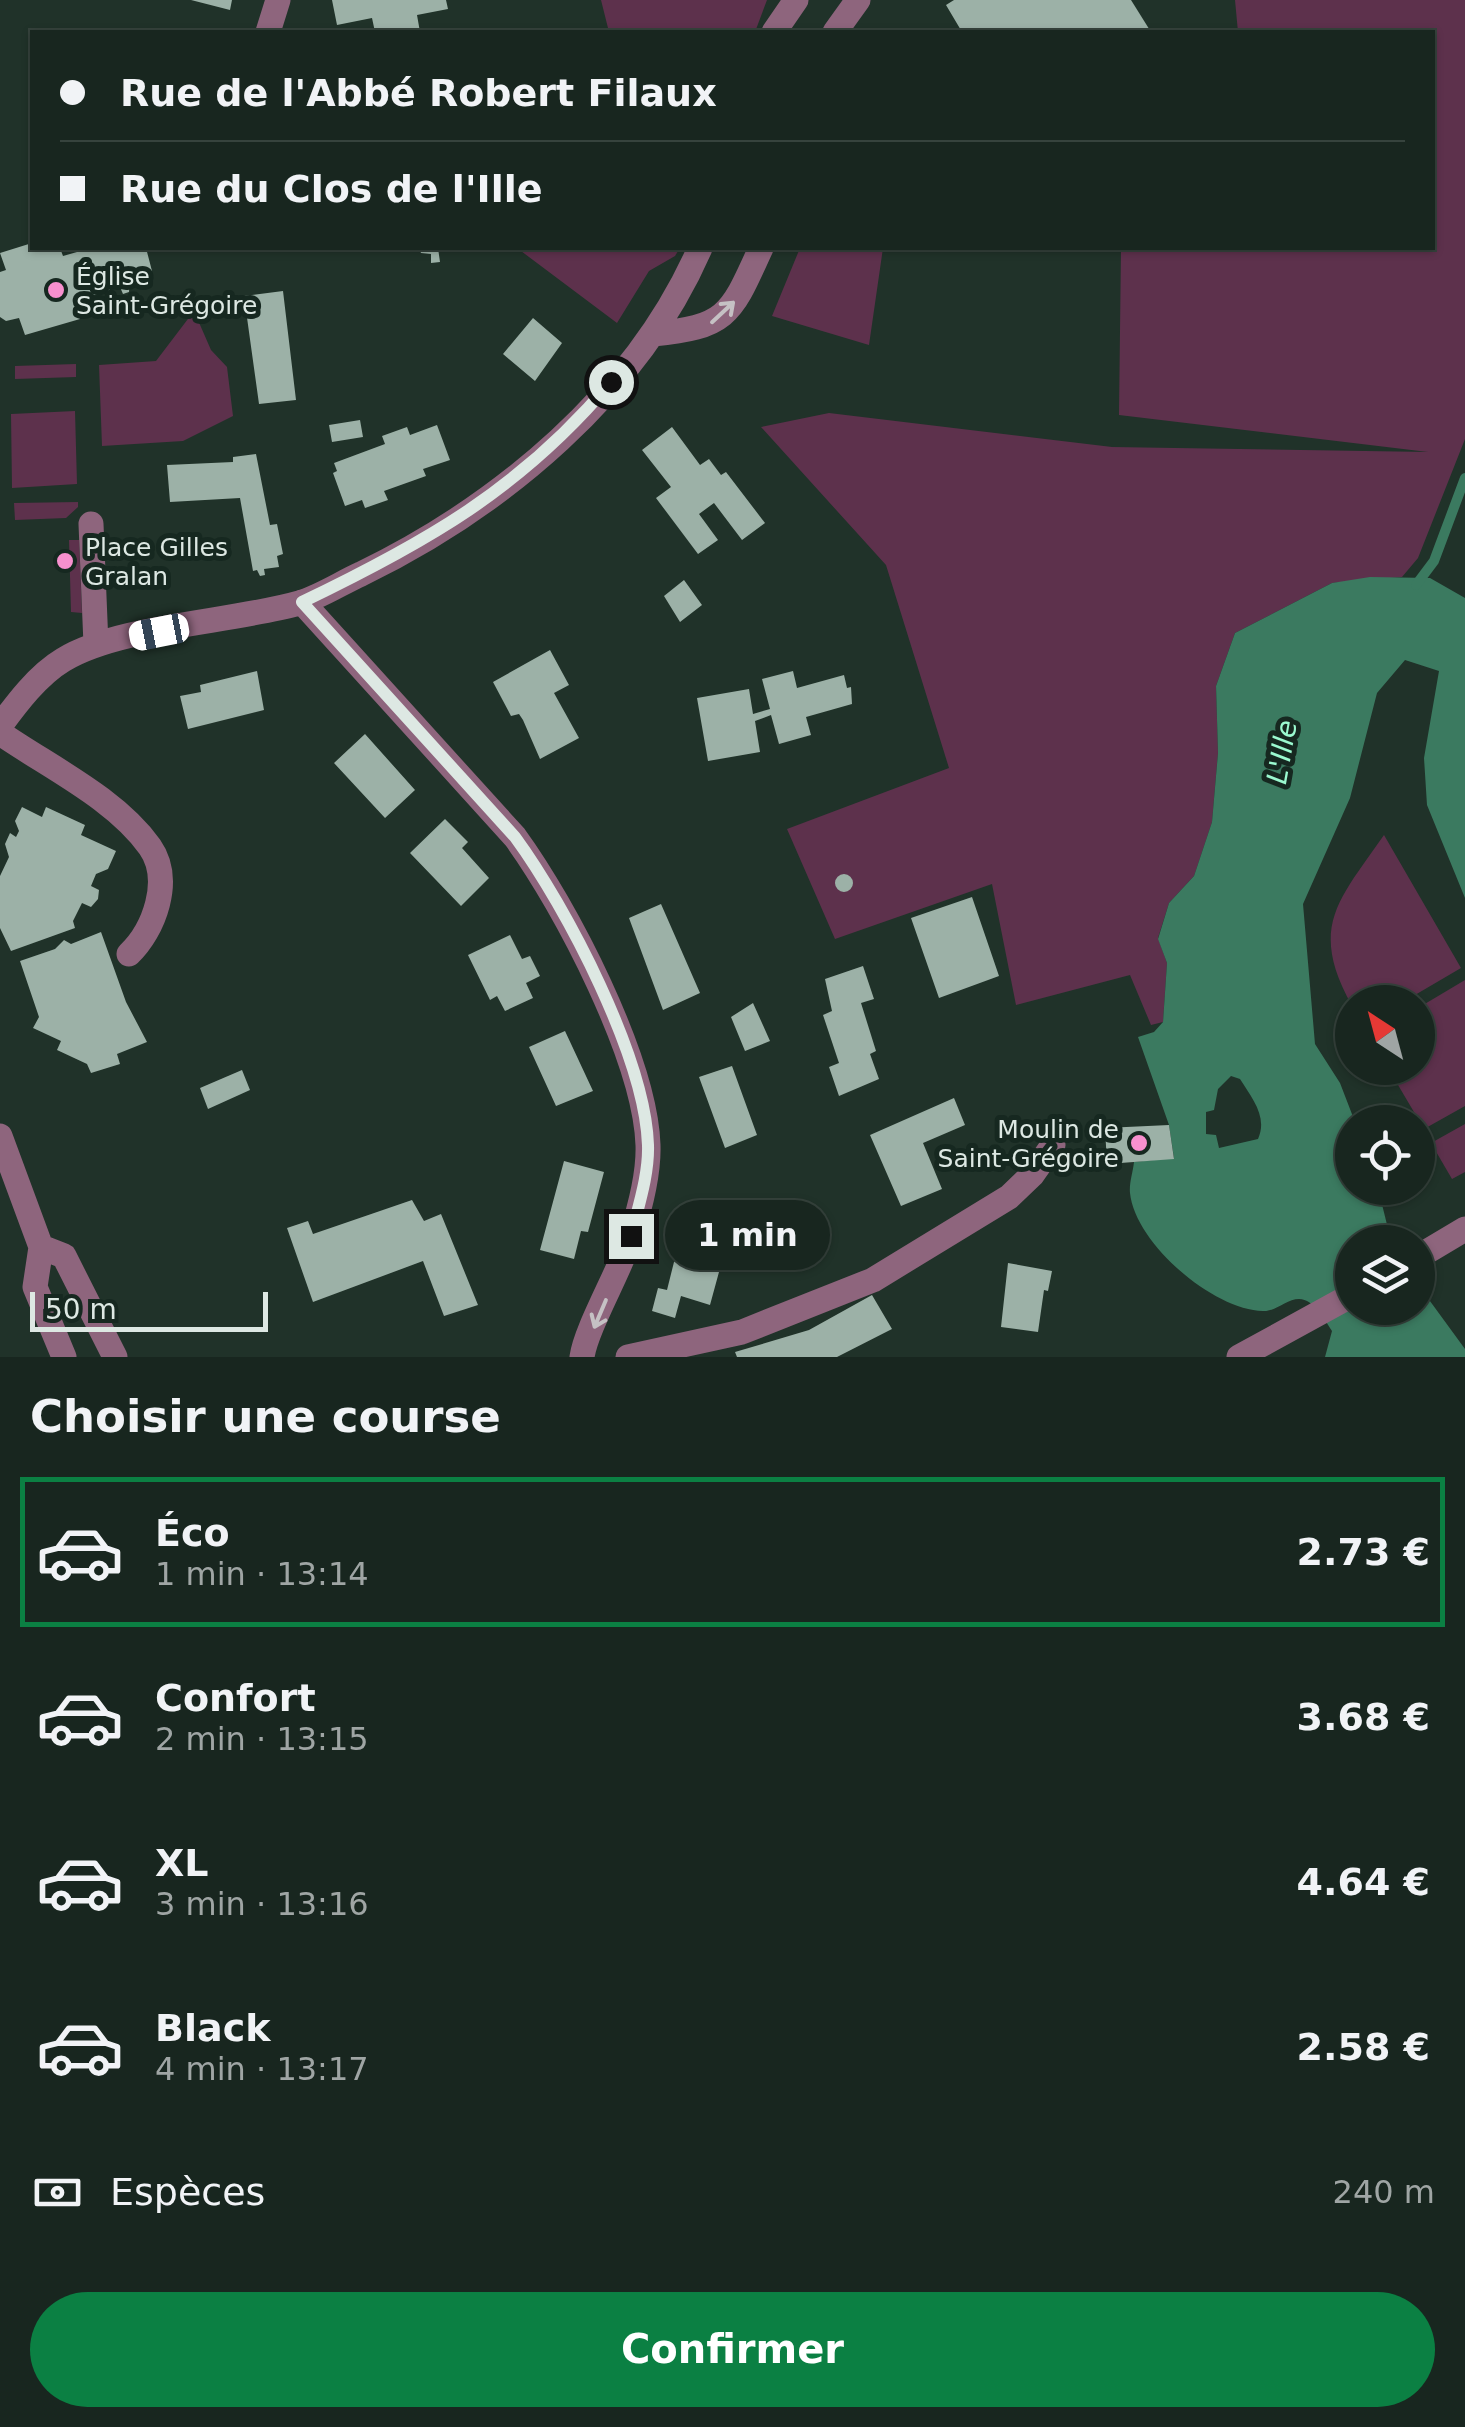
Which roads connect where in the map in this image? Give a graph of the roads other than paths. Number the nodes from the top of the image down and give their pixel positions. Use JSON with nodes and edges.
{"nodes":[{"id":1,"x":278,"y":0,"type":"edge"},
{"id":2,"x":796,"y":0,"type":"edge"},
{"id":3,"x":858,"y":0,"type":"edge"},
{"id":4,"x":269,"y":30,"type":"edge"},
{"id":5,"x":775,"y":30,"type":"edge"},
{"id":6,"x":836,"y":30,"type":"edge"},
{"id":7,"x":699,"y":250,"type":"edge"},
{"id":8,"x":759,"y":250,"type":"edge"},
{"id":9,"x":652,"y":334,"type":"junction"},
{"id":10,"x":92,"y":524,"type":"dead end"},
{"id":11,"x":302,"y":602,"type":"junction"},
{"id":12,"x":96,"y":644,"type":"junction"},
{"id":13,"x":0,"y":726,"type":"edge"},
{"id":14,"x":0,"y":734,"type":"edge"},
{"id":15,"x":129,"y":954,"type":"dead end"},
{"id":16,"x":0,"y":1136,"type":"edge"},
{"id":17,"x":1053,"y":1144,"type":"dead end"},
{"id":18,"x":1465,"y":1229,"type":"edge"},
{"id":19,"x":1435,"y":1246,"type":"edge"},
{"id":20,"x":41,"y":1247,"type":"junction"},
{"id":21,"x":1335,"y":1305,"type":"edge"},
{"id":22,"x":640,"y":1355,"type":"edge"},
{"id":23,"x":64,"y":1357,"type":"edge"},
{"id":24,"x":115,"y":1357,"type":"edge"},
{"id":25,"x":582,"y":1357,"type":"edge"},
{"id":26,"x":1240,"y":1357,"type":"edge"}],
"edges":[{"from":1,"to":4,"type":"street"},
{"from":2,"to":5,"type":"street"},
{"from":3,"to":6,"type":"street"},
{"from":7,"to":9,"type":"street"},
{"from":9,"to":8,"type":"street","one_way":true},
{"from":9,"to":11,"type":"street"},
{"from":10,"to":12,"type":"street"},
{"from":11,"to":12,"type":"street"},
{"from":11,"to":25,"type":"street","one_way":true},
{"from":12,"to":13,"type":"street"},
{"from":14,"to":15,"type":"street"},
{"from":16,"to":20,"type":"street"},
{"from":17,"to":22,"type":"street"},
{"from":18,"to":19,"type":"street"},
{"from":20,"to":23,"type":"street"},
{"from":20,"to":24,"type":"street"},
{"from":21,"to":26,"type":"street"}]}
